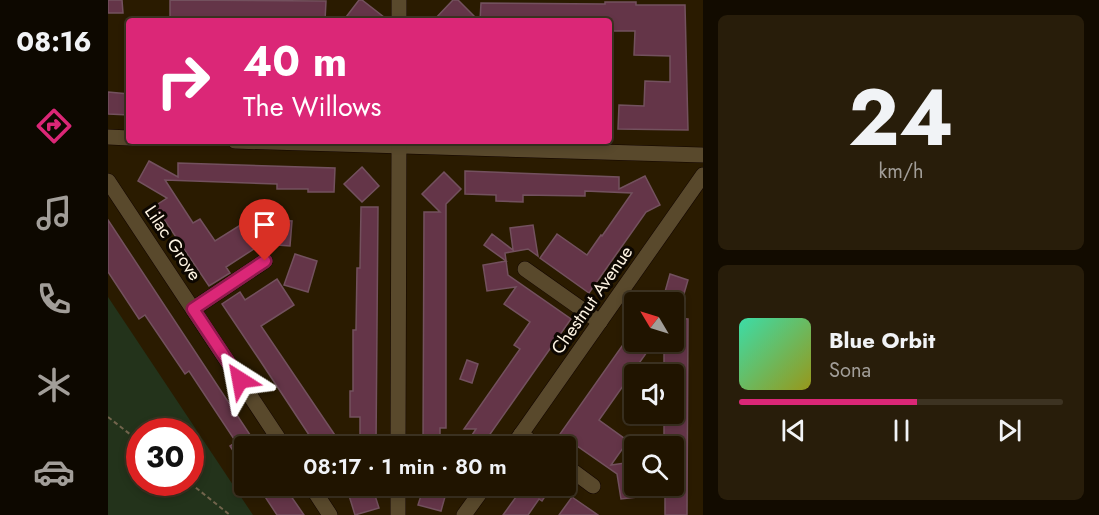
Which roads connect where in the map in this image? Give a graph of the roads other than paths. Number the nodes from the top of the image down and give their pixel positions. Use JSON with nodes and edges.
{"nodes":[{"id":1,"x":399,"y":0,"type":"edge"},
{"id":2,"x":399,"y":18,"type":"edge"},
{"id":3,"x":108,"y":137,"type":"edge"},
{"id":4,"x":126,"y":138,"type":"edge"},
{"id":5,"x":399,"y":144,"type":"edge"},
{"id":6,"x":703,"y":155,"type":"edge"},
{"id":7,"x":703,"y":175,"type":"edge"},
{"id":8,"x":108,"y":181,"type":"edge"},
{"id":9,"x":698,"y":194,"type":"edge"},
{"id":10,"x":265,"y":261,"type":"dead end"},
{"id":11,"x":525,"y":269,"type":"dead end"},
{"id":12,"x":193,"y":309,"type":"junction"},
{"id":13,"x":600,"y":322,"type":"junction"},
{"id":14,"x":277,"y":436,"type":"edge"},
{"id":15,"x":398,"y":436,"type":"edge"},
{"id":16,"x":520,"y":436,"type":"edge"},
{"id":17,"x":576,"y":473,"type":"edge"},
{"id":18,"x":593,"y":486,"type":"dead end"},
{"id":19,"x":318,"y":496,"type":"edge"},
{"id":20,"x":398,"y":496,"type":"edge"},
{"id":21,"x":478,"y":496,"type":"edge"},
{"id":22,"x":330,"y":515,"type":"edge"},
{"id":23,"x":398,"y":515,"type":"edge"},
{"id":24,"x":464,"y":515,"type":"edge"}],
"edges":[{"from":1,"to":2,"type":"street"},
{"from":3,"to":4,"type":"street"},
{"from":5,"to":6,"type":"street"},
{"from":5,"to":15,"type":"street"},
{"from":7,"to":9,"type":"street","name":"Chestnut Avenue"},
{"from":8,"to":12,"type":"street","name":"Lilac Grove"},
{"from":9,"to":13,"type":"street","name":"Chestnut Avenue"},
{"from":10,"to":12,"type":"street"},
{"from":11,"to":13,"type":"street"},
{"from":12,"to":14,"type":"street","name":"Lilac Grove"},
{"from":13,"to":16,"type":"street","name":"Chestnut Avenue"},
{"from":17,"to":18,"type":"street"},
{"from":19,"to":22,"type":"street"},
{"from":20,"to":23,"type":"street"},
{"from":21,"to":24,"type":"street"}]}
